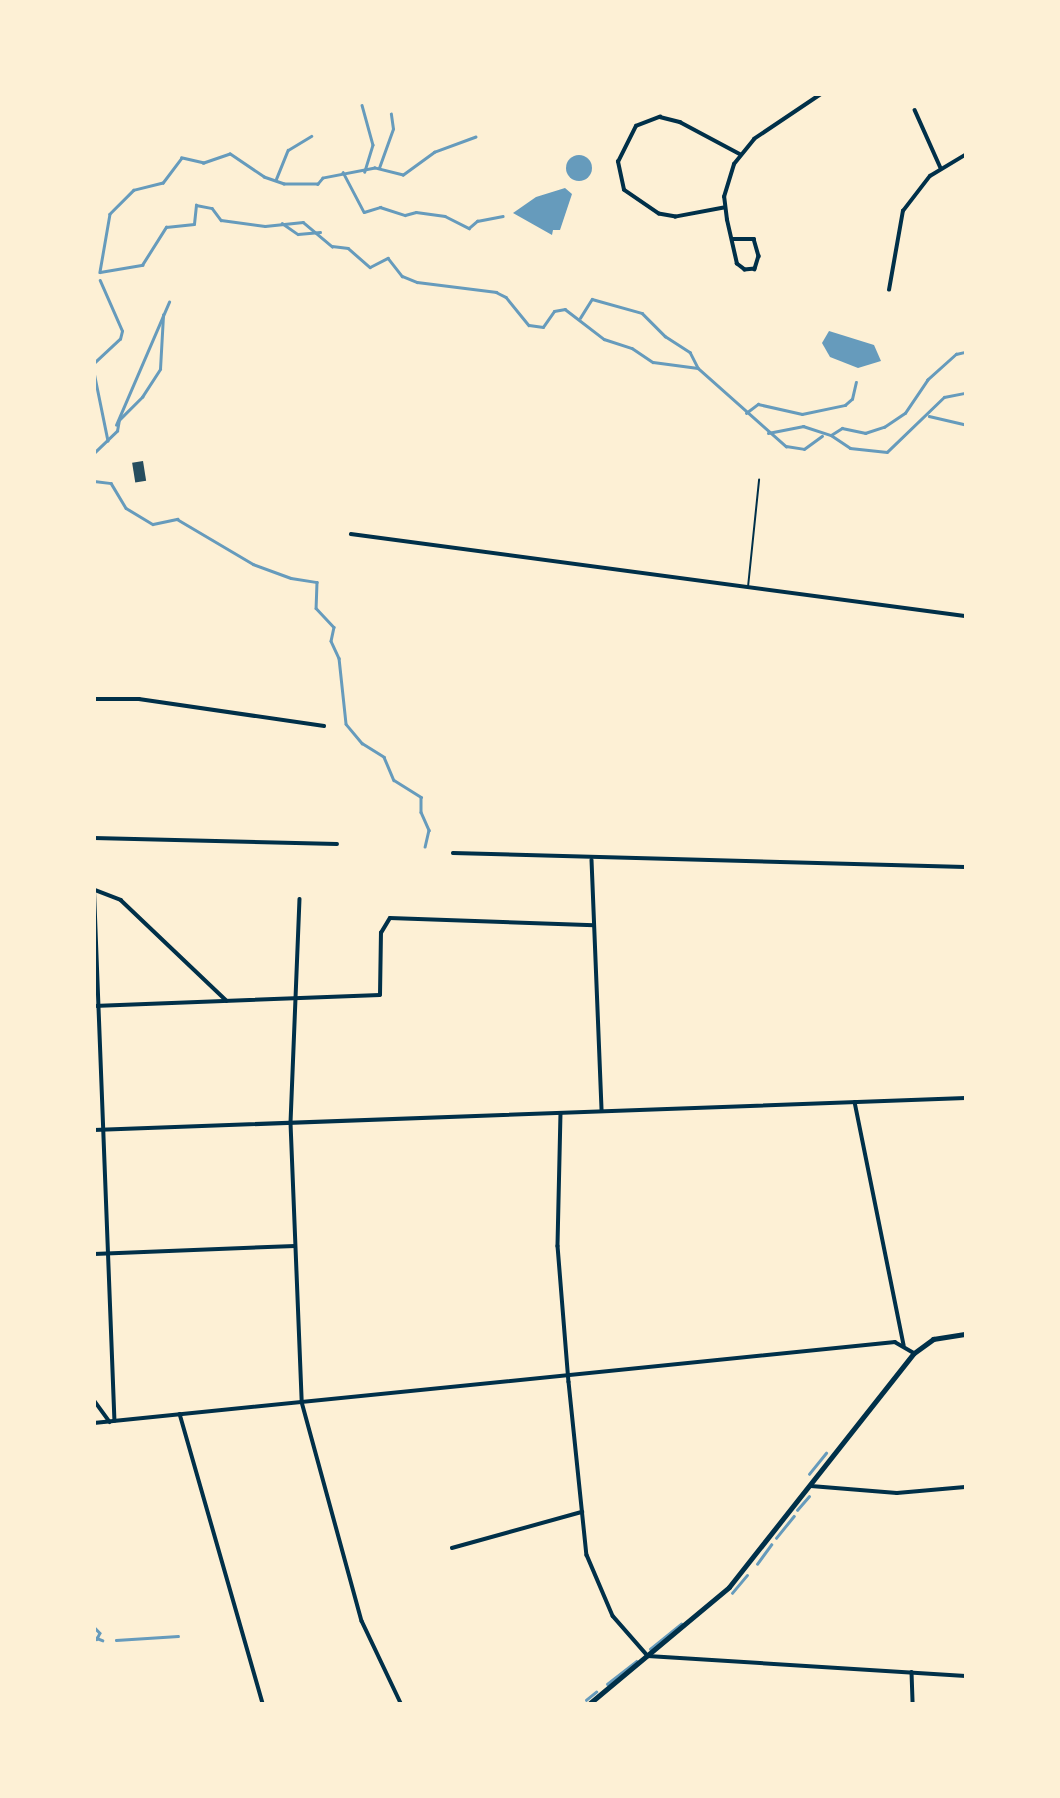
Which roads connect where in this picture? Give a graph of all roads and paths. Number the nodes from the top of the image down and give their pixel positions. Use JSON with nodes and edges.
{"nodes":[{"id":1,"x":821,"y":94,"type":"edge"},
{"id":2,"x":915,"y":110,"type":"dead end"},
{"id":3,"x":740,"y":154,"type":"junction"},
{"id":4,"x":965,"y":155,"type":"edge"},
{"id":5,"x":941,"y":168,"type":"junction"},
{"id":6,"x":724,"y":208,"type":"junction"},
{"id":7,"x":732,"y":239,"type":"junction"},
{"id":8,"x":889,"y":290,"type":"dead end"},
{"id":9,"x":759,"y":480,"type":"dead end"},
{"id":10,"x":351,"y":534,"type":"dead end"},
{"id":11,"x":748,"y":588,"type":"junction"},
{"id":12,"x":965,"y":616,"type":"edge"},
{"id":13,"x":94,"y":699,"type":"edge"},
{"id":14,"x":324,"y":726,"type":"dead end"},
{"id":15,"x":94,"y":838,"type":"edge"},
{"id":16,"x":337,"y":844,"type":"dead end"},
{"id":17,"x":453,"y":853,"type":"dead end"},
{"id":18,"x":592,"y":860,"type":"junction"},
{"id":19,"x":965,"y":867,"type":"edge"},
{"id":20,"x":94,"y":878,"type":"edge"},
{"id":21,"x":96,"y":890,"type":"edge"},
{"id":22,"x":300,"y":899,"type":"dead end"},
{"id":23,"x":594,"y":925,"type":"junction"},
{"id":24,"x":296,"y":998,"type":"junction"},
{"id":25,"x":228,"y":1001,"type":"junction"},
{"id":26,"x":97,"y":1006,"type":"edge"},
{"id":27,"x":965,"y":1098,"type":"edge"},
{"id":28,"x":855,"y":1102,"type":"junction"},
{"id":29,"x":602,"y":1111,"type":"junction"},
{"id":30,"x":561,"y":1113,"type":"junction"},
{"id":31,"x":291,"y":1123,"type":"junction"},
{"id":32,"x":94,"y":1130,"type":"edge"},
{"id":33,"x":104,"y":1130,"type":"junction"},
{"id":34,"x":296,"y":1246,"type":"junction"},
{"id":35,"x":94,"y":1254,"type":"edge"},
{"id":36,"x":109,"y":1254,"type":"junction"},
{"id":37,"x":965,"y":1334,"type":"edge"},
{"id":38,"x":904,"y":1345,"type":"junction"},
{"id":39,"x":914,"y":1353,"type":"junction"},
{"id":40,"x":569,"y":1376,"type":"junction"},
{"id":41,"x":94,"y":1400,"type":"edge"},
{"id":42,"x":302,"y":1402,"type":"junction"},
{"id":43,"x":180,"y":1414,"type":"junction"},
{"id":44,"x":113,"y":1421,"type":"junction"},
{"id":45,"x":94,"y":1423,"type":"edge"},
{"id":46,"x":809,"y":1485,"type":"junction"},
{"id":47,"x":965,"y":1487,"type":"edge"},
{"id":48,"x":582,"y":1512,"type":"junction"},
{"id":49,"x":452,"y":1548,"type":"dead end"},
{"id":50,"x":648,"y":1656,"type":"junction"},
{"id":51,"x":912,"y":1672,"type":"junction"},
{"id":52,"x":965,"y":1675,"type":"edge"},
{"id":53,"x":263,"y":1703,"type":"edge"},
{"id":54,"x":401,"y":1703,"type":"edge"},
{"id":55,"x":590,"y":1703,"type":"edge"},
{"id":56,"x":913,"y":1703,"type":"edge"}],
"edges":[{"from":1,"to":3,"type":"street"},
{"from":2,"to":5,"type":"street"},
{"from":3,"to":6,"type":"street"},
{"from":3,"to":6,"type":"street"},
{"from":4,"to":5,"type":"street"},
{"from":5,"to":8,"type":"street"},
{"from":6,"to":7,"type":"street"},
{"from":7,"to":7,"type":"street"},
{"from":9,"to":11,"type":"lane"},
{"from":10,"to":11,"type":"street"},
{"from":11,"to":12,"type":"street"},
{"from":13,"to":14,"type":"street"},
{"from":15,"to":16,"type":"street"},
{"from":17,"to":18,"type":"street"},
{"from":18,"to":19,"type":"street"},
{"from":18,"to":23,"type":"street"},
{"from":20,"to":21,"type":"street"},
{"from":21,"to":25,"type":"street"},
{"from":21,"to":26,"type":"street"},
{"from":22,"to":24,"type":"street"},
{"from":23,"to":24,"type":"street"},
{"from":23,"to":29,"type":"street"},
{"from":24,"to":25,"type":"street"},
{"from":24,"to":31,"type":"street"},
{"from":25,"to":26,"type":"street"},
{"from":26,"to":33,"type":"street"},
{"from":27,"to":28,"type":"street"},
{"from":28,"to":29,"type":"street"},
{"from":28,"to":38,"type":"street"},
{"from":29,"to":30,"type":"street"},
{"from":30,"to":31,"type":"street"},
{"from":30,"to":40,"type":"street"},
{"from":31,"to":33,"type":"street"},
{"from":31,"to":34,"type":"street"},
{"from":32,"to":33,"type":"street"},
{"from":33,"to":36,"type":"street"},
{"from":34,"to":36,"type":"street"},
{"from":34,"to":42,"type":"street"},
{"from":35,"to":36,"type":"street"},
{"from":36,"to":44,"type":"street"},
{"from":37,"to":39,"type":"main road"},
{"from":38,"to":39,"type":"street"},
{"from":38,"to":40,"type":"street"},
{"from":39,"to":46,"type":"main road"},
{"from":40,"to":42,"type":"street"},
{"from":40,"to":48,"type":"street"},
{"from":41,"to":44,"type":"street"},
{"from":42,"to":43,"type":"street"},
{"from":42,"to":54,"type":"street"},
{"from":43,"to":44,"type":"street"},
{"from":43,"to":53,"type":"street"},
{"from":44,"to":45,"type":"street"},
{"from":46,"to":47,"type":"street"},
{"from":46,"to":50,"type":"main road"},
{"from":48,"to":49,"type":"street"},
{"from":48,"to":50,"type":"street"},
{"from":50,"to":51,"type":"street"},
{"from":50,"to":55,"type":"main road"},
{"from":51,"to":52,"type":"street"},
{"from":51,"to":56,"type":"street"}]}
